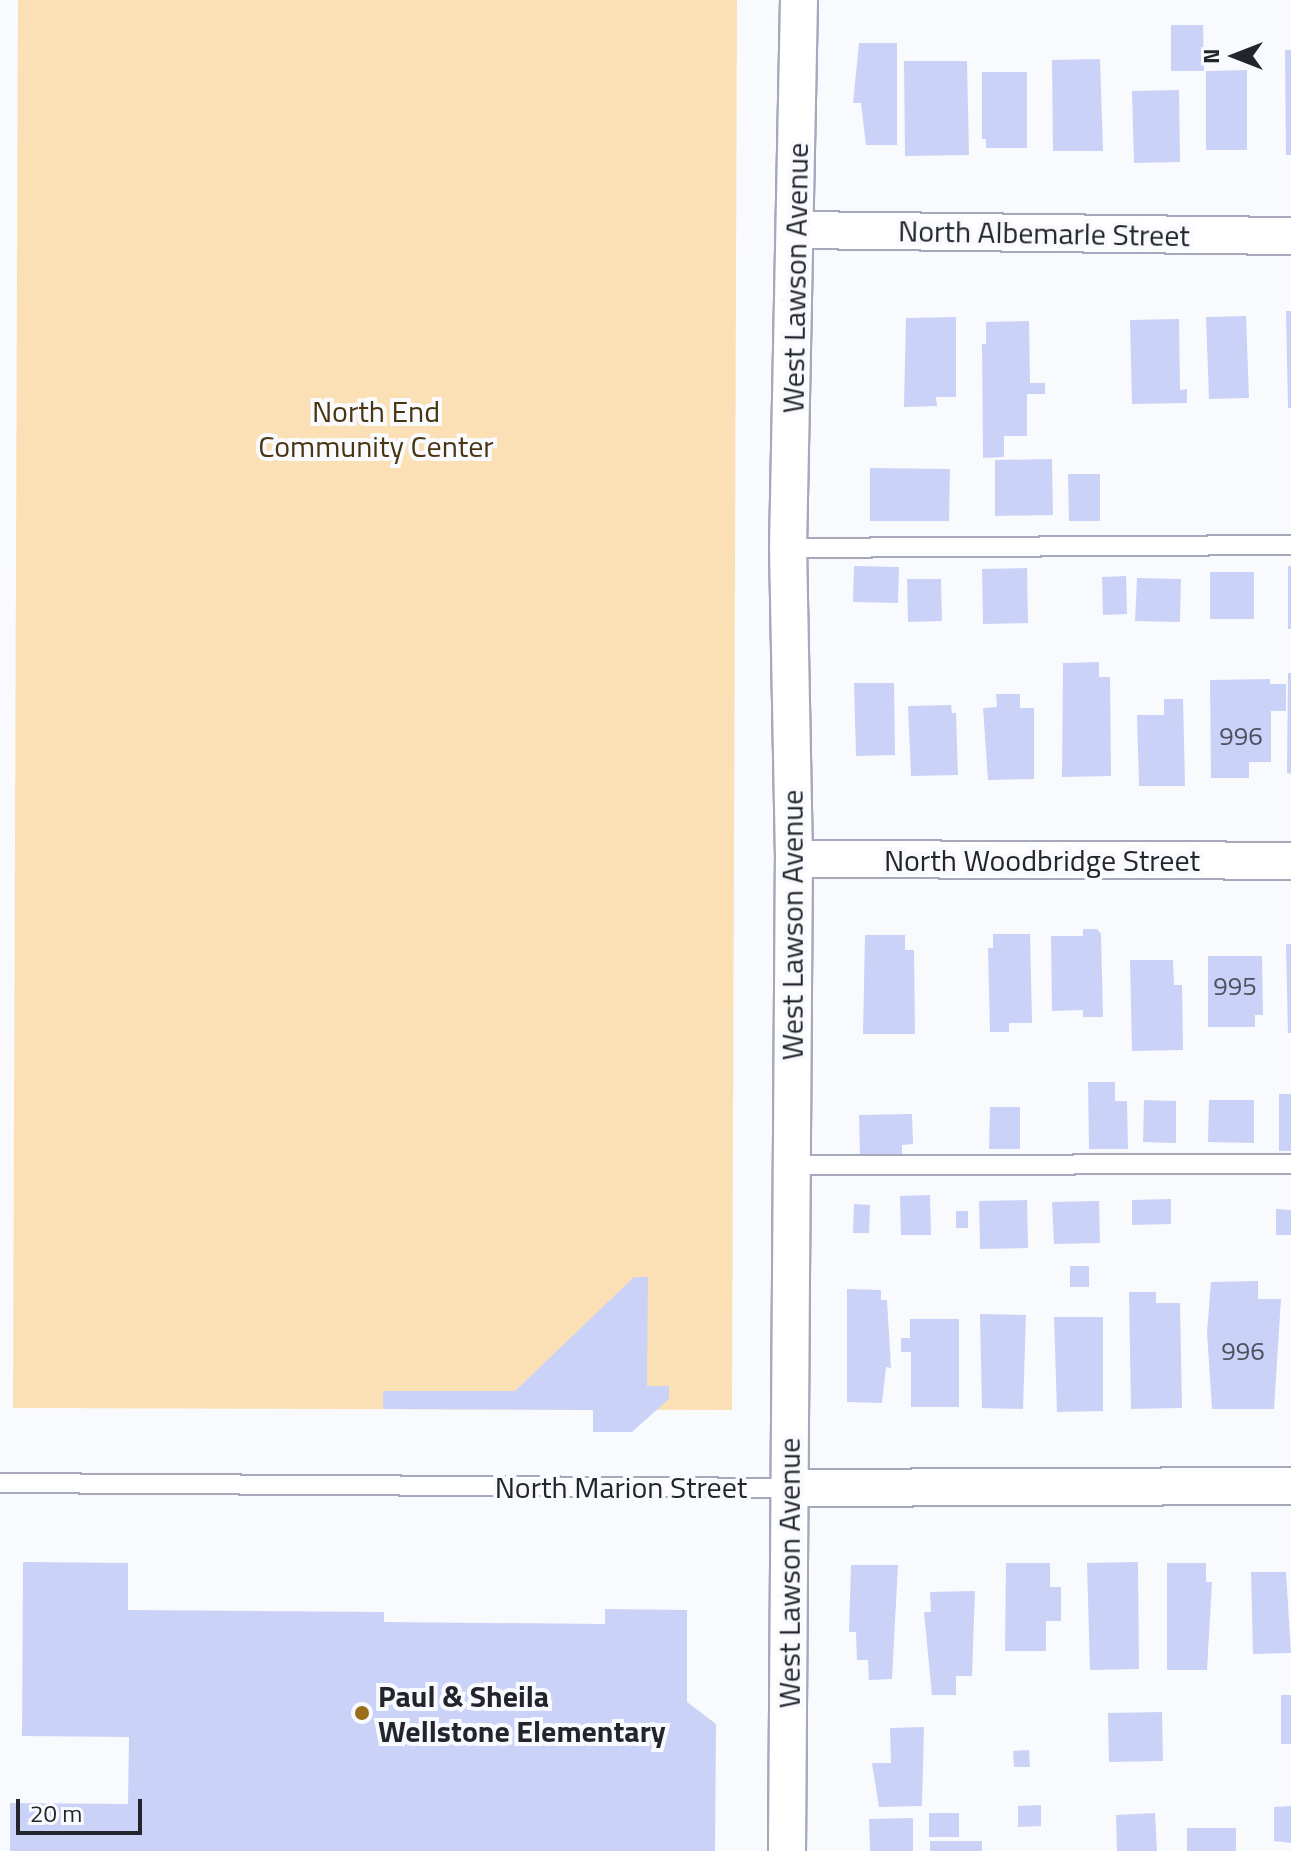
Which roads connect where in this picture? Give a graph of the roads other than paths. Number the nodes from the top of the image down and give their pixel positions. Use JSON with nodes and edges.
{"nodes":[{"id":1,"x":799,"y":0,"type":"edge"},
{"id":2,"x":797,"y":230,"type":"junction"},
{"id":3,"x":1291,"y":236,"type":"edge"},
{"id":4,"x":1291,"y":545,"type":"edge"},
{"id":5,"x":788,"y":548,"type":"junction"},
{"id":6,"x":794,"y":859,"type":"junction"},
{"id":7,"x":1291,"y":861,"type":"edge"},
{"id":8,"x":1291,"y":1164,"type":"edge"},
{"id":9,"x":792,"y":1165,"type":"junction"},
{"id":10,"x":0,"y":1483,"type":"edge"},
{"id":11,"x":1291,"y":1486,"type":"edge"},
{"id":12,"x":790,"y":1488,"type":"junction"},
{"id":13,"x":787,"y":1851,"type":"edge"}],
"edges":[{"from":1,"to":2,"type":"street","name":"West Lawson Avenue"},
{"from":2,"to":3,"type":"street","name":"North Albemarle Street"},
{"from":2,"to":5,"type":"street","name":"West Lawson Avenue"},
{"from":4,"to":5,"type":"lane"},
{"from":5,"to":6,"type":"street","name":"West Lawson Avenue"},
{"from":6,"to":7,"type":"street","name":"North Woodbridge Street"},
{"from":6,"to":9,"type":"street","name":"West Lawson Avenue"},
{"from":8,"to":9,"type":"lane"},
{"from":9,"to":12,"type":"street","name":"West Lawson Avenue"},
{"from":10,"to":12,"type":"lane","name":"North Marion Street"},
{"from":11,"to":12,"type":"street","name":"North Marion Street"},
{"from":12,"to":13,"type":"street","name":"West Lawson Avenue"}]}
